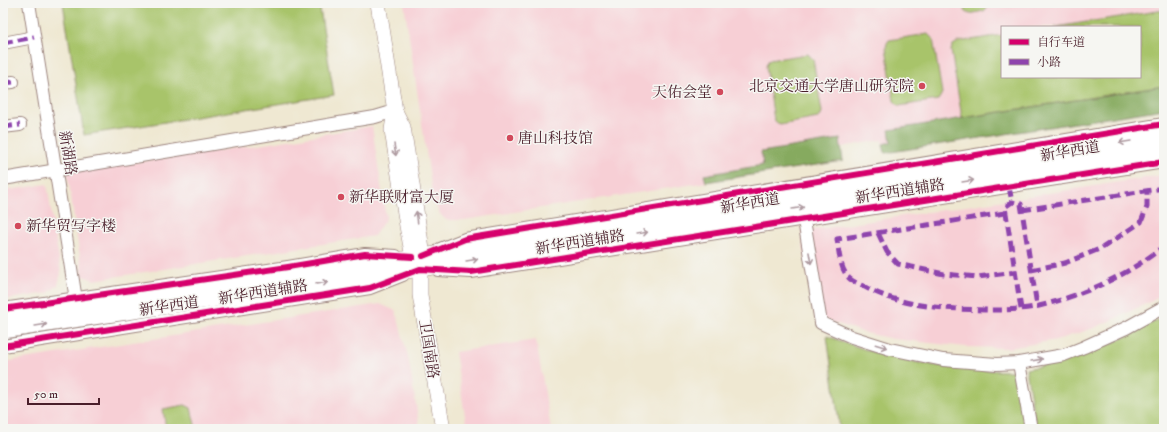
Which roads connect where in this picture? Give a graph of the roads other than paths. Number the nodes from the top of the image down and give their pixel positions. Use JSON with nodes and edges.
{"nodes":[{"id":1,"x":29,"y":3,"type":"edge"},
{"id":2,"x":378,"y":3,"type":"edge"},
{"id":3,"x":34,"y":37,"type":"junction"},
{"id":4,"x":3,"y":43,"type":"edge"},
{"id":5,"x":395,"y":111,"type":"junction"},
{"id":6,"x":1164,"y":124,"type":"edge"},
{"id":7,"x":20,"y":125,"type":"dead end"},
{"id":8,"x":3,"y":127,"type":"edge"},
{"id":9,"x":1164,"y":136,"type":"edge"},
{"id":10,"x":1164,"y":149,"type":"edge"},
{"id":11,"x":1164,"y":162,"type":"edge"},
{"id":12,"x":55,"y":171,"type":"junction"},
{"id":13,"x":3,"y":179,"type":"edge"},
{"id":14,"x":804,"y":220,"type":"junction"},
{"id":15,"x":419,"y":260,"type":"junction"},
{"id":16,"x":76,"y":303,"type":"junction"},
{"id":17,"x":1164,"y":307,"type":"edge"},
{"id":18,"x":3,"y":309,"type":"edge"},
{"id":19,"x":3,"y":319,"type":"edge"},
{"id":20,"x":3,"y":331,"type":"edge"},
{"id":21,"x":3,"y":346,"type":"edge"},
{"id":22,"x":1019,"y":363,"type":"junction"},
{"id":23,"x":442,"y":429,"type":"edge"},
{"id":24,"x":1031,"y":429,"type":"edge"}],
"edges":[{"from":1,"to":3,"type":"street","name":"新湖路"},
{"from":2,"to":5,"type":"main road","name":"卫国南路"},
{"from":3,"to":4,"type":"street"},
{"from":3,"to":12,"type":"street","name":"新湖路"},
{"from":5,"to":12,"type":"street"},
{"from":5,"to":15,"type":"main road","name":"卫国南路"},
{"from":6,"to":15,"type":"street","name":"新华西道辅路"},
{"from":7,"to":8,"type":"street"},
{"from":9,"to":15,"type":"main road","name":"新华西道","one_way":true},
{"from":15,"to":10,"type":"main road","name":"新华西道","one_way":true},
{"from":11,"to":14,"type":"street","name":"新华西道辅路"},
{"from":12,"to":13,"type":"street"},
{"from":12,"to":16,"type":"street","name":"新湖路"},
{"from":14,"to":15,"type":"street","name":"新华西道辅路"},
{"from":14,"to":22,"type":"street","one_way":true},
{"from":15,"to":16,"type":"main road","name":"新华西道"},
{"from":20,"to":15,"type":"main road","name":"新华西道","one_way":true},
{"from":15,"to":21,"type":"street","name":"新华西道辅路"},
{"from":15,"to":23,"type":"main road","name":"卫国南路"},
{"from":16,"to":18,"type":"street"},
{"from":16,"to":19,"type":"main road","name":"新华西道"},
{"from":22,"to":17,"type":"street","one_way":true},
{"from":22,"to":24,"type":"street"}]}
